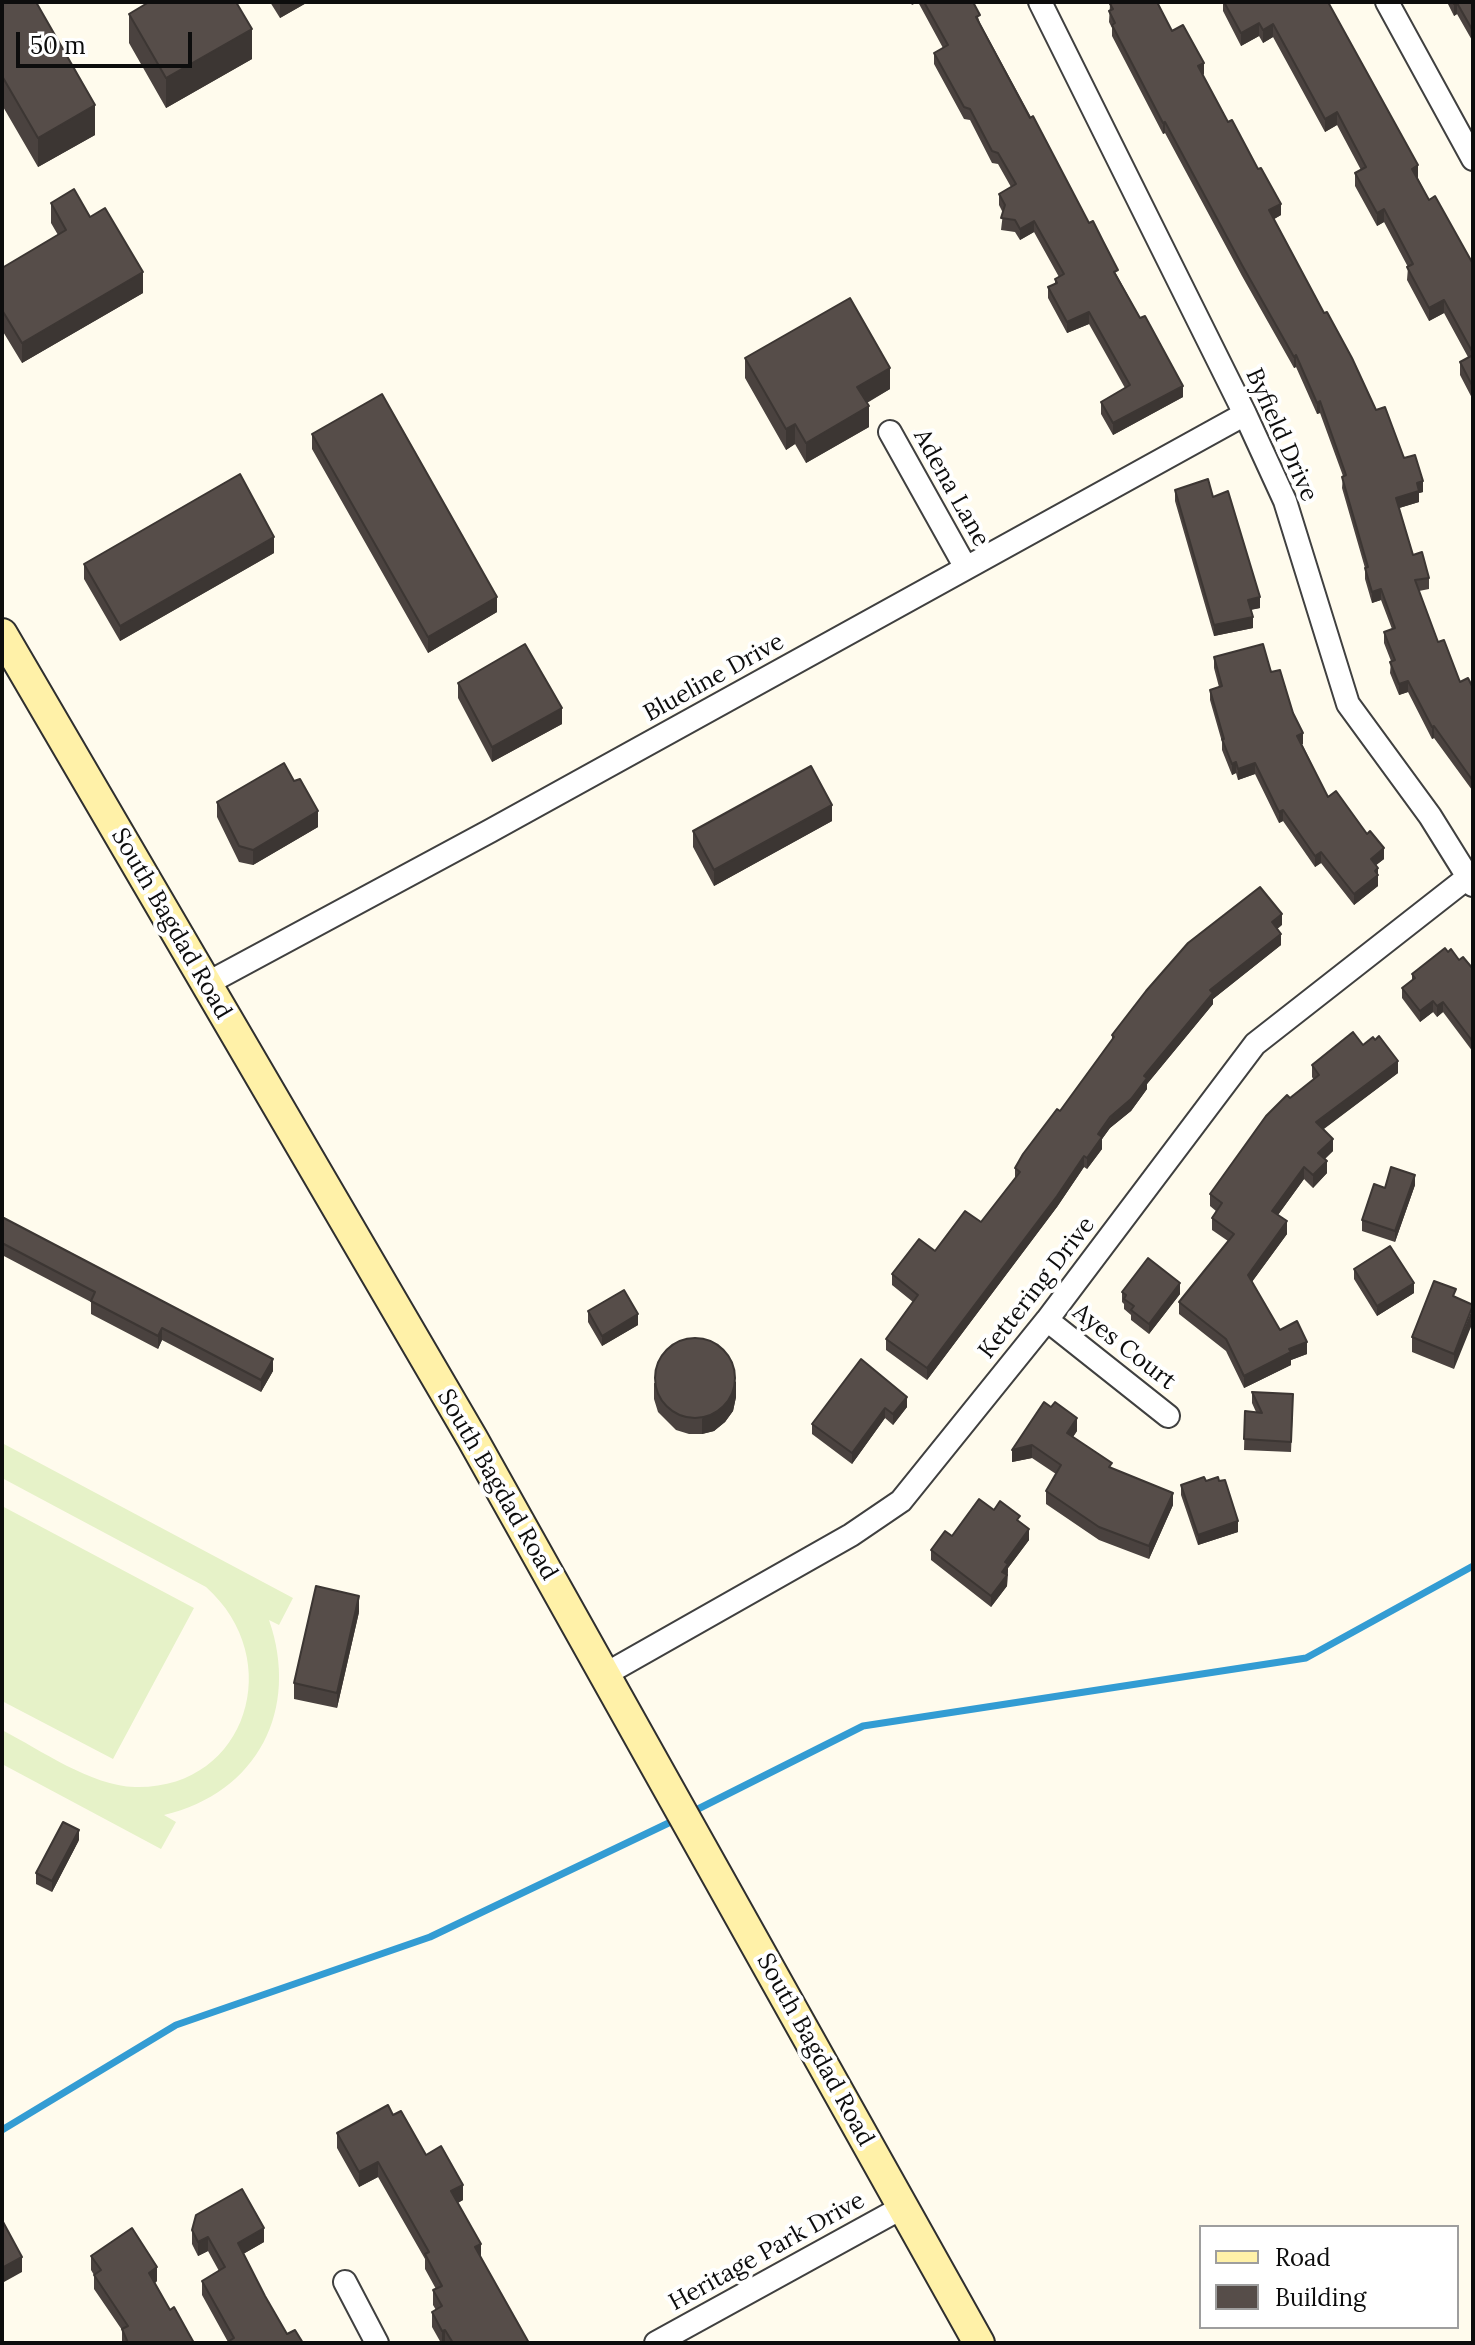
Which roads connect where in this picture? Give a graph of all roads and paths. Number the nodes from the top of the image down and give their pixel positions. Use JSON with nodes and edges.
{"nodes":[{"id":1,"x":1040,"y":2,"type":"edge"},
{"id":2,"x":1387,"y":2,"type":"edge"},
{"id":3,"x":1473,"y":159,"type":"edge"},
{"id":4,"x":1245,"y":414,"type":"junction"},
{"id":5,"x":890,"y":432,"type":"dead end"},
{"id":6,"x":966,"y":568,"type":"junction"},
{"id":7,"x":2,"y":634,"type":"edge"},
{"id":8,"x":1470,"y":881,"type":"edge"},
{"id":9,"x":206,"y":984,"type":"junction"},
{"id":10,"x":1047,"y":1320,"type":"junction"},
{"id":11,"x":1168,"y":1416,"type":"dead end"},
{"id":12,"x":604,"y":1675,"type":"junction"},
{"id":13,"x":903,"y":2207,"type":"junction"},
{"id":14,"x":345,"y":2282,"type":"dead end"},
{"id":15,"x":377,"y":2343,"type":"edge"},
{"id":16,"x":656,"y":2343,"type":"edge"},
{"id":17,"x":979,"y":2343,"type":"edge"}],
"edges":[{"from":1,"to":4,"type":"street","name":"Byfield Drive"},
{"from":2,"to":3,"type":"street"},
{"from":4,"to":6,"type":"street","name":"Blueline Drive"},
{"from":4,"to":8,"type":"street","name":"Byfield Drive"},
{"from":5,"to":6,"type":"street","name":"Adena Lane"},
{"from":6,"to":9,"type":"street","name":"Blueline Drive"},
{"from":7,"to":9,"type":"main road","name":"South Bagdad Road"},
{"from":8,"to":10,"type":"street","name":"Kettering Drive"},
{"from":9,"to":12,"type":"main road","name":"South Bagdad Road"},
{"from":10,"to":11,"type":"street","name":"Ayes Court"},
{"from":10,"to":12,"type":"street","name":"Kettering Drive"},
{"from":12,"to":13,"type":"main road","name":"South Bagdad Road"},
{"from":13,"to":16,"type":"street","name":"Heritage Park Drive"},
{"from":13,"to":17,"type":"main road","name":"South Bagdad Road"},
{"from":14,"to":15,"type":"street"}]}
